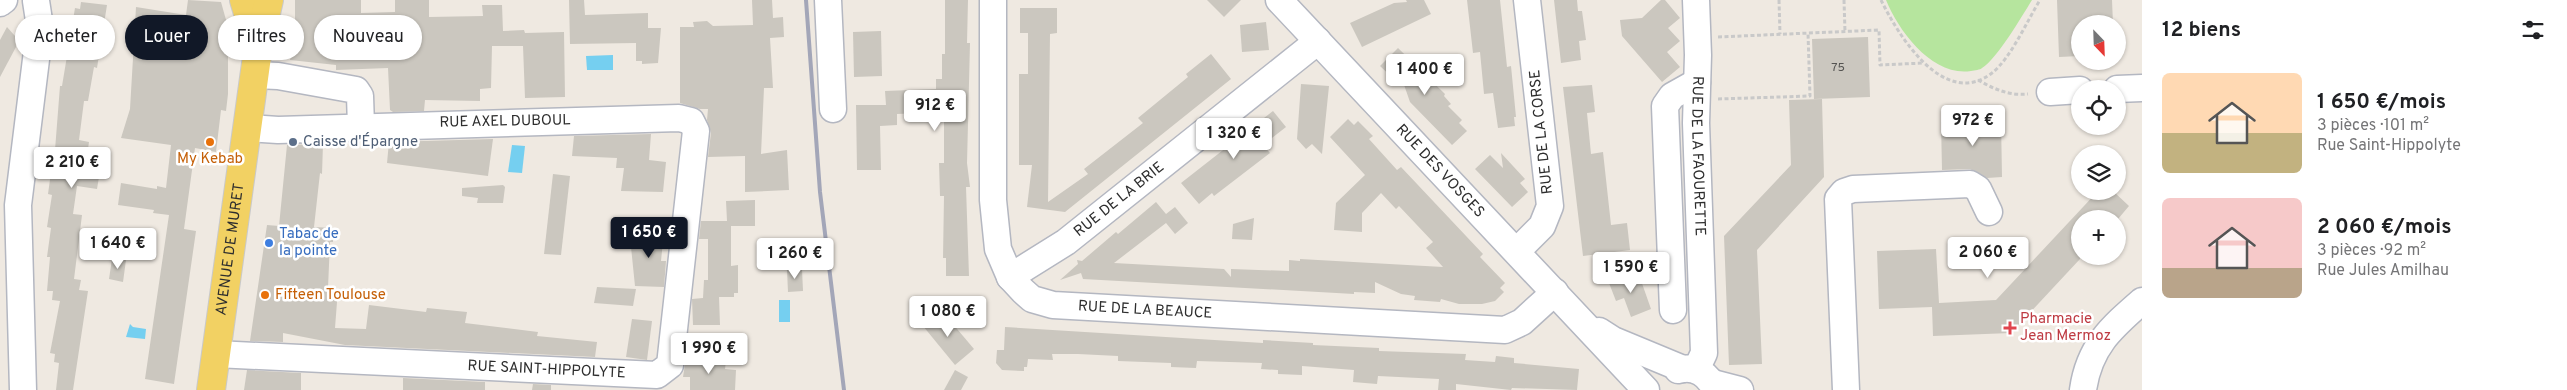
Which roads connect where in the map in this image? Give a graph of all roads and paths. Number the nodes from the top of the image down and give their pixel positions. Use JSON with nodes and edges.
{"nodes":[{"id":1,"x":4,"y":0,"type":"edge"},
{"id":2,"x":34,"y":0,"type":"edge"},
{"id":3,"x":244,"y":0,"type":"edge"},
{"id":4,"x":269,"y":0,"type":"edge"},
{"id":5,"x":828,"y":0,"type":"edge"},
{"id":6,"x":993,"y":0,"type":"edge"},
{"id":7,"x":1280,"y":0,"type":"edge"},
{"id":8,"x":1527,"y":0,"type":"edge"},
{"id":9,"x":1696,"y":0,"type":"edge"},
{"id":10,"x":1779,"y":0,"type":"edge"},
{"id":11,"x":1844,"y":0,"type":"edge"},
{"id":12,"x":1881,"y":0,"type":"edge"},
{"id":13,"x":2040,"y":0,"type":"edge"},
{"id":14,"x":0,"y":3,"type":"edge"},
{"id":15,"x":1845,"y":32,"type":"junction"},
{"id":16,"x":1808,"y":33,"type":"junction"},
{"id":17,"x":1780,"y":34,"type":"junction"},
{"id":18,"x":1697,"y":37,"type":"junction"},
{"id":19,"x":1318,"y":41,"type":"junction"},
{"id":20,"x":257,"y":62,"type":"junction"},
{"id":21,"x":1924,"y":64,"type":"junction"},
{"id":22,"x":1977,"y":80,"type":"junction"},
{"id":23,"x":2142,"y":88,"type":"edge"},
{"id":24,"x":2126,"y":89,"type":"edge"},
{"id":25,"x":1696,"y":91,"type":"junction"},
{"id":26,"x":2071,"y":91,"type":"edge"},
{"id":27,"x":2050,"y":92,"type":"joint"},
{"id":28,"x":833,"y":109,"type":"dead end"},
{"id":29,"x":361,"y":126,"type":"junction"},
{"id":30,"x":248,"y":128,"type":"junction"},
{"id":31,"x":696,"y":131,"type":"joint"},
{"id":32,"x":9,"y":206,"type":"edge"},
{"id":33,"x":1989,"y":212,"type":"dead end"},
{"id":34,"x":1517,"y":251,"type":"junction"},
{"id":35,"x":1010,"y":277,"type":"junction"},
{"id":36,"x":1555,"y":292,"type":"junction"},
{"id":37,"x":2142,"y":300,"type":"edge"},
{"id":38,"x":1673,"y":310,"type":"dead end"},
{"id":39,"x":1581,"y":319,"type":"junction"},
{"id":40,"x":216,"y":354,"type":"junction"},
{"id":41,"x":1702,"y":378,"type":"edge"},
{"id":42,"x":23,"y":390,"type":"edge"},
{"id":43,"x":211,"y":390,"type":"edge"},
{"id":44,"x":1646,"y":390,"type":"edge"},
{"id":45,"x":1659,"y":390,"type":"edge"},
{"id":46,"x":1740,"y":390,"type":"edge"},
{"id":47,"x":1846,"y":390,"type":"edge"},
{"id":48,"x":2083,"y":390,"type":"edge"}],
"edges":[{"from":1,"to":14,"type":"street"},
{"from":2,"to":32,"type":"street"},
{"from":3,"to":20,"type":"main road","name":"AVENUE DE MURET"},
{"from":4,"to":20,"type":"main road","name":"AVENUE DE MURET"},
{"from":5,"to":28,"type":"street"},
{"from":6,"to":35,"type":"street","name":"RUE DE LA BEAUCE"},
{"from":7,"to":19,"type":"street","name":"RUE DES VOSGES"},
{"from":8,"to":34,"type":"street","name":"RUE DE LA CORSE"},
{"from":9,"to":18,"type":"street","name":"RUE DE LA FAOURETTE"},
{"from":10,"to":17,"type":"path"},
{"from":11,"to":15,"type":"path"},
{"from":12,"to":21,"type":"path"},
{"from":13,"to":22,"type":"path"},
{"from":15,"to":16,"type":"path"},
{"from":15,"to":21,"type":"path"},
{"from":16,"to":17,"type":"path"},
{"from":16,"to":25,"type":"path"},
{"from":17,"to":18,"type":"path"},
{"from":18,"to":25,"type":"street","name":"RUE DE LA FAOURETTE"},
{"from":19,"to":34,"type":"street","name":"RUE DES VOSGES"},
{"from":19,"to":35,"type":"street","name":"RUE DE LA BRIE"},
{"from":20,"to":29,"type":"street"},
{"from":20,"to":30,"type":"main road","name":"AVENUE DE MURET"},
{"from":21,"to":22,"type":"path"},
{"from":22,"to":27,"type":"path"},
{"from":23,"to":24,"type":"street"},
{"from":25,"to":38,"type":"street"},
{"from":25,"to":41,"type":"street","name":"RUE DE LA FAOURETTE"},
{"from":26,"to":27,"type":"street"},
{"from":29,"to":30,"type":"street","name":"RUE AXEL DUBOUL"},
{"from":29,"to":31,"type":"street","name":"RUE AXEL DUBOUL"},
{"from":30,"to":40,"type":"main road","name":"AVENUE DE MURET"},
{"from":31,"to":40,"type":"street","name":"RUE SAINT-HIPPOLYTE"},
{"from":32,"to":42,"type":"street"},
{"from":33,"to":47,"type":"street"},
{"from":34,"to":36,"type":"street","name":"RUE DES VOSGES"},
{"from":35,"to":36,"type":"street","name":"RUE DE LA BEAUCE"},
{"from":36,"to":39,"type":"street","name":"RUE DES VOSGES"},
{"from":37,"to":48,"type":"street"},
{"from":39,"to":41,"type":"street","name":"RUE DES VOSGES"},
{"from":39,"to":44,"type":"street","name":"RUE DES VOSGES"},
{"from":40,"to":43,"type":"main road","name":"AVENUE DE MURET"},
{"from":41,"to":45,"type":"street"},
{"from":41,"to":46,"type":"street","name":"RUE DES VOSGES"}]}
